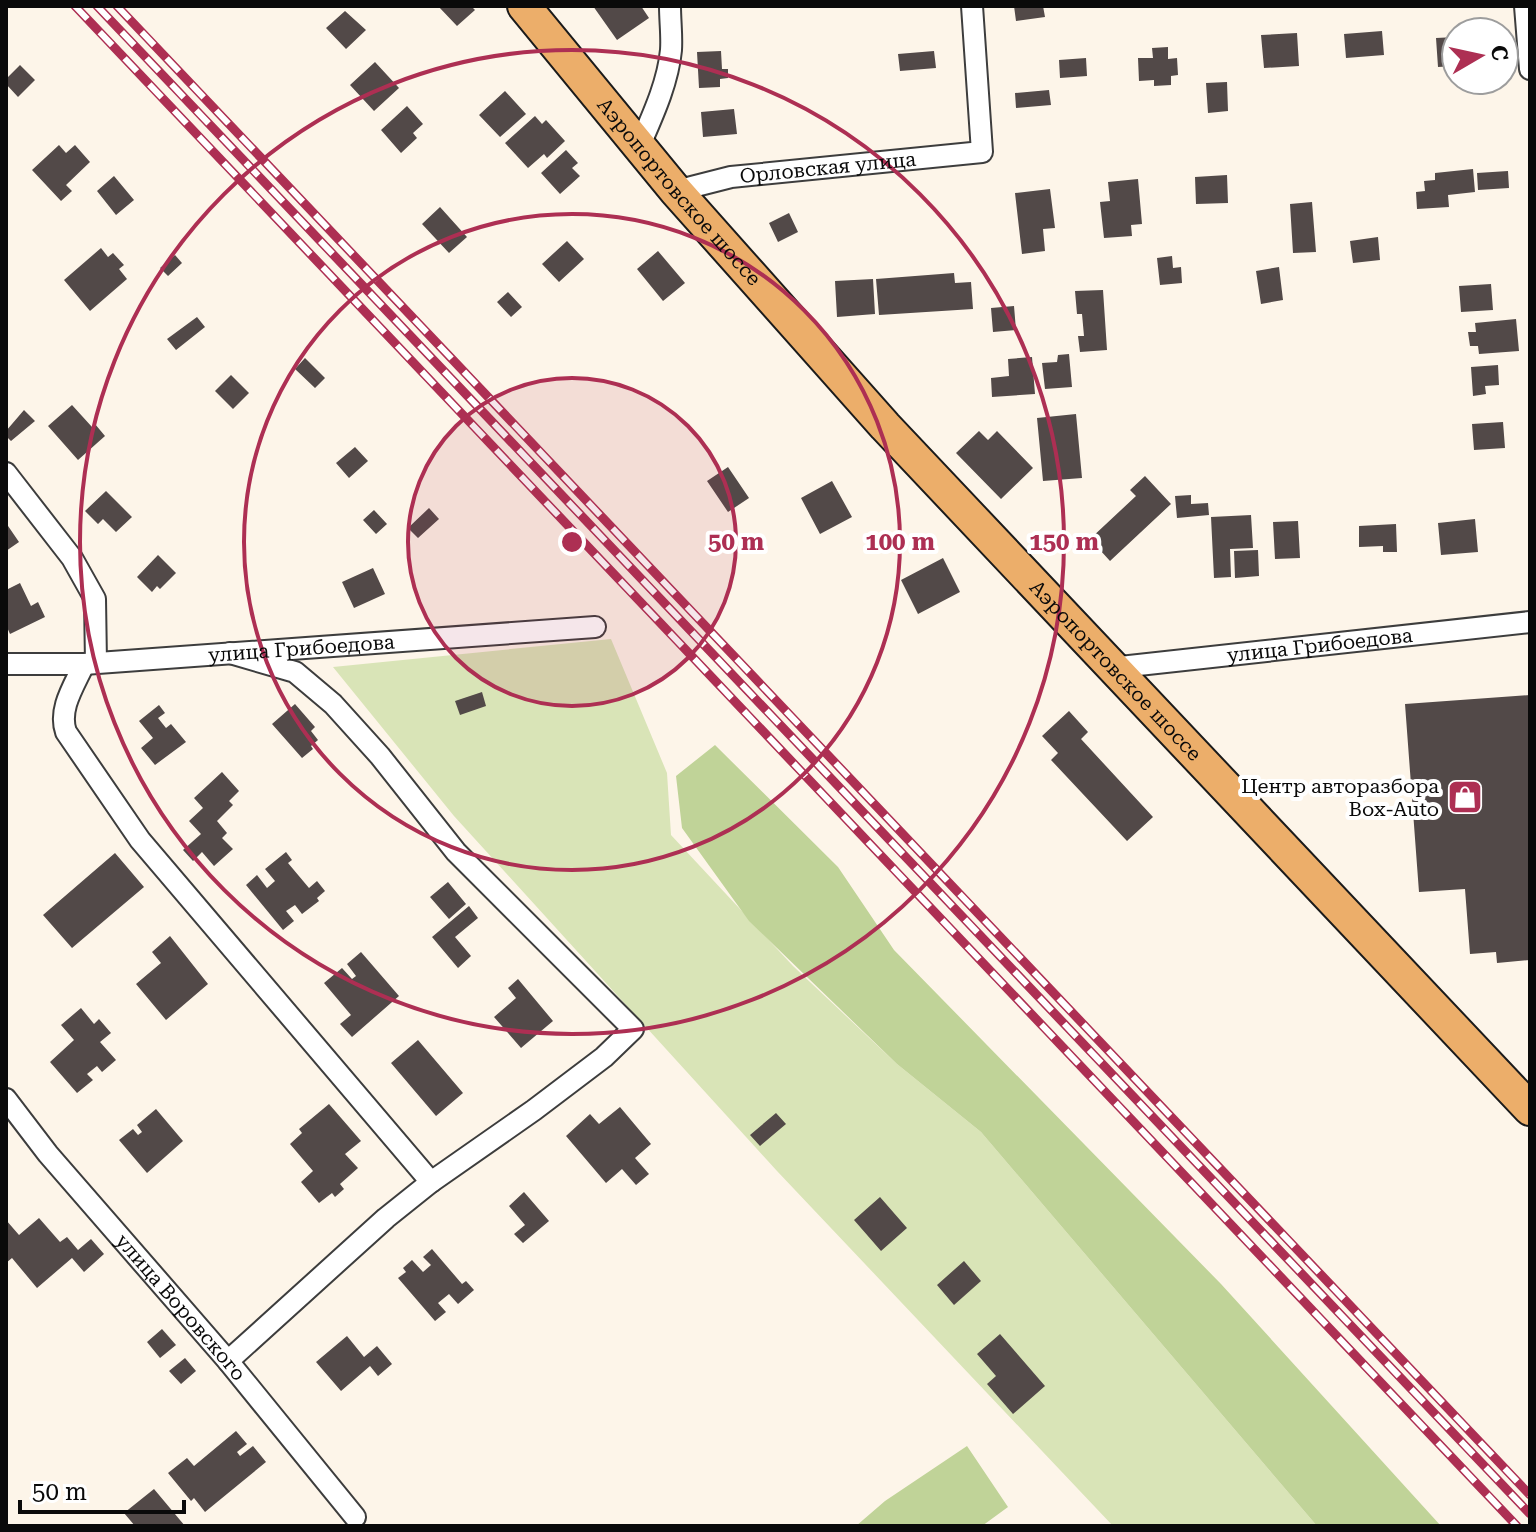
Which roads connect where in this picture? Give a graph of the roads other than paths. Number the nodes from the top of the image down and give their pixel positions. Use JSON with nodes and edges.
{"nodes":[{"id":1,"x":524,"y":6,"type":"edge"},
{"id":2,"x":670,"y":6,"type":"edge"},
{"id":3,"x":972,"y":6,"type":"edge"},
{"id":4,"x":1525,"y":6,"type":"edge"},
{"id":5,"x":1530,"y":69,"type":"edge"},
{"id":6,"x":639,"y":147,"type":"junction"},
{"id":7,"x":676,"y":191,"type":"junction"},
{"id":8,"x":6,"y":473,"type":"edge"},
{"id":9,"x":1530,"y":622,"type":"edge"},
{"id":10,"x":595,"y":627,"type":"dead end"},
{"id":11,"x":230,"y":653,"type":"junction"},
{"id":12,"x":6,"y":664,"type":"edge"},
{"id":13,"x":90,"y":664,"type":"junction"},
{"id":14,"x":1111,"y":668,"type":"junction"},
{"id":15,"x":6,"y":1099,"type":"edge"},
{"id":16,"x":1530,"y":1109,"type":"edge"},
{"id":17,"x":431,"y":1182,"type":"junction"},
{"id":18,"x":228,"y":1361,"type":"junction"},
{"id":19,"x":355,"y":1517,"type":"dead end"}],
"edges":[{"from":1,"to":6,"type":"main road","name":"Аэропортовское шоссе"},
{"from":2,"to":6,"type":"street"},
{"from":3,"to":7,"type":"street","name":"Орловская улица"},
{"from":4,"to":5,"type":"street"},
{"from":6,"to":7,"type":"main road","name":"Аэропортовское шоссе"},
{"from":7,"to":14,"type":"main road","name":"Аэропортовское шоссе"},
{"from":8,"to":13,"type":"street"},
{"from":9,"to":14,"type":"street","name":"улица Грибоедова"},
{"from":10,"to":11,"type":"street","name":"улица Грибоедова"},
{"from":11,"to":13,"type":"street","name":"улица Грибоедова"},
{"from":11,"to":17,"type":"street"},
{"from":12,"to":13,"type":"street","name":"улица Грибоедова"},
{"from":13,"to":17,"type":"street"},
{"from":14,"to":16,"type":"main road","name":"Аэропортовское шоссе"},
{"from":15,"to":18,"type":"street","name":"улица Воровского"},
{"from":17,"to":18,"type":"street"},
{"from":18,"to":19,"type":"street","name":"улица Воровского"}]}
